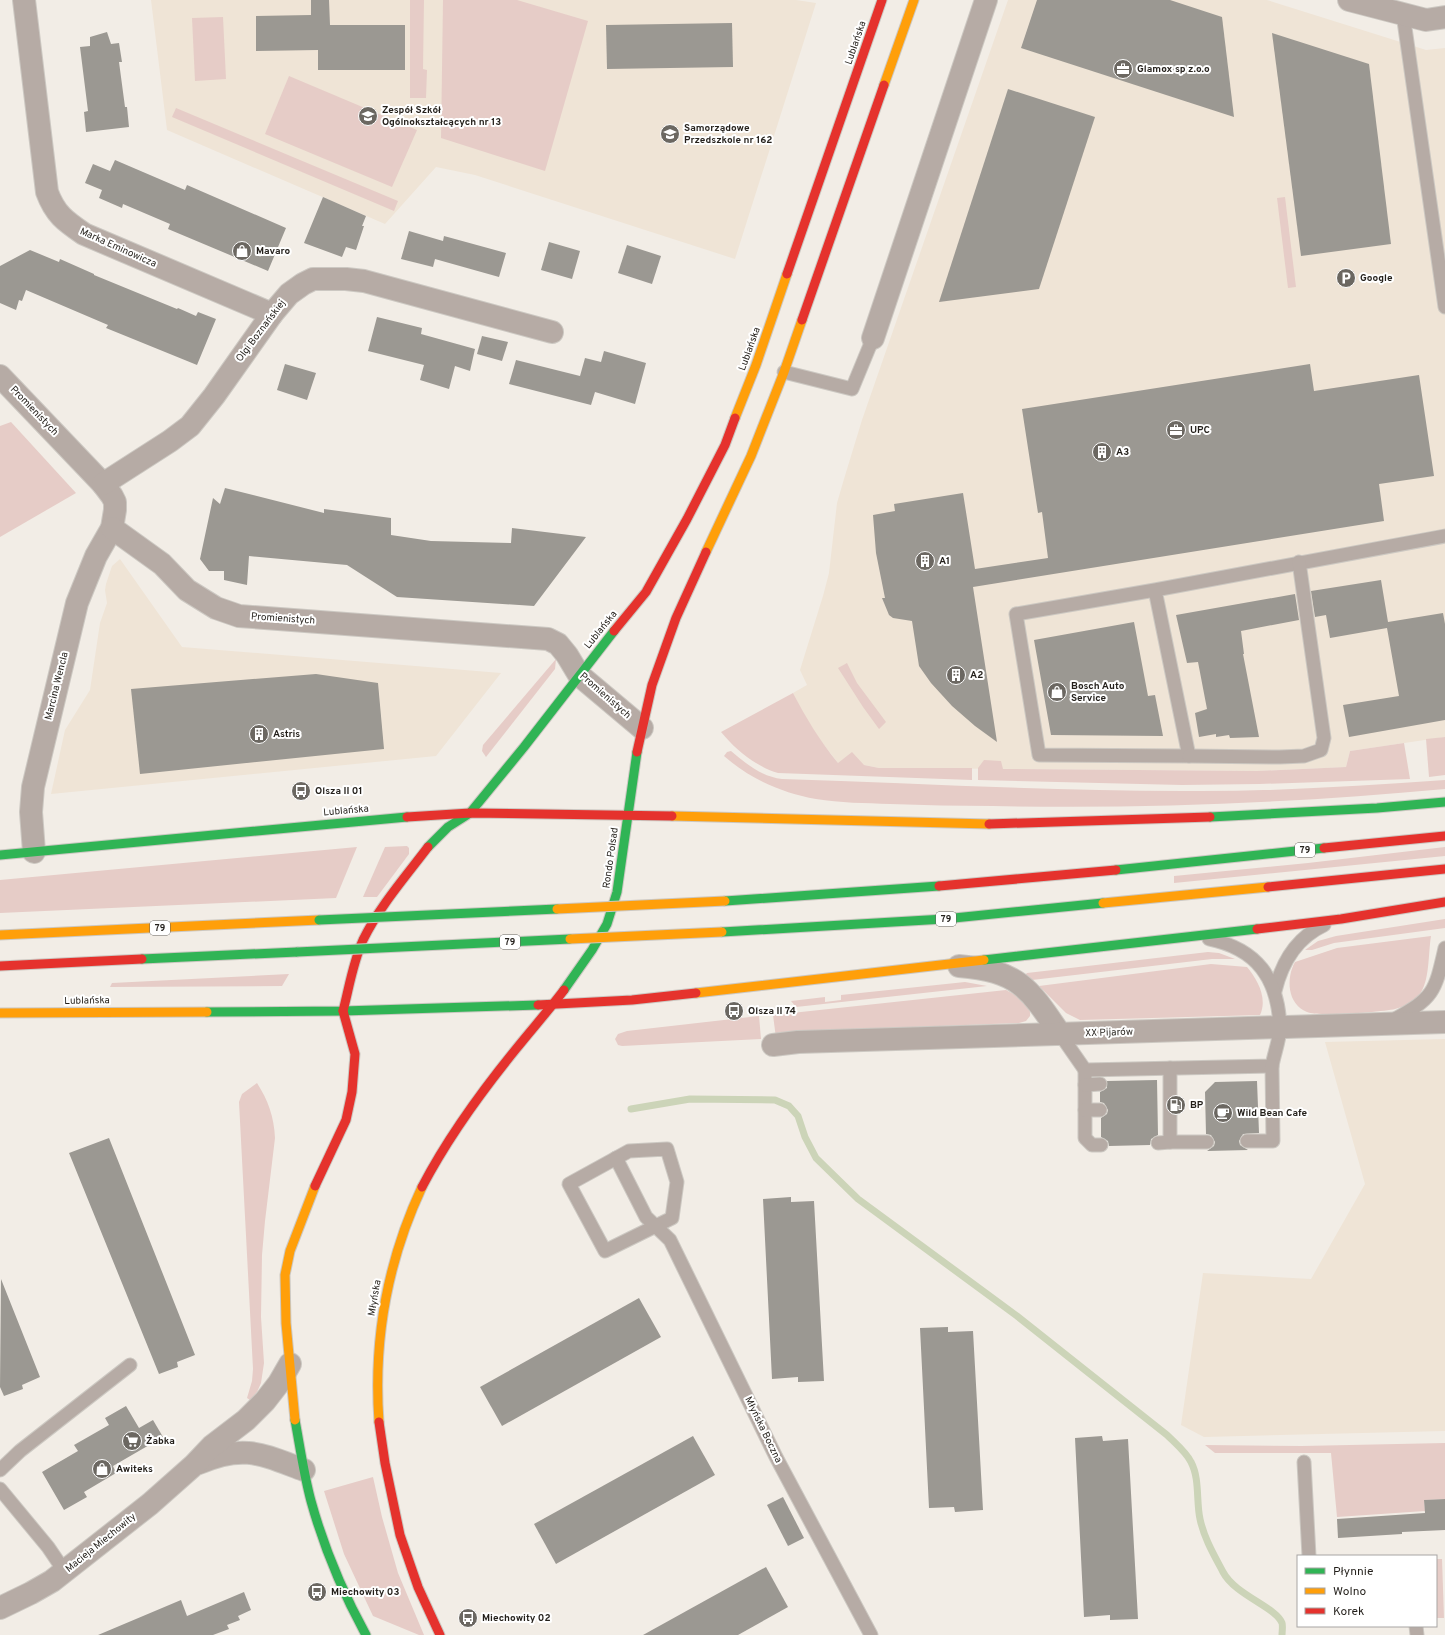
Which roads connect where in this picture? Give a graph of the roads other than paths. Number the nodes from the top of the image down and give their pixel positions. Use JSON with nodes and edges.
{"nodes":[{"id":1,"x":24,"y":0,"type":"edge"},
{"id":2,"x":882,"y":0,"type":"edge"},
{"id":3,"x":914,"y":0,"type":"edge"},
{"id":4,"x":986,"y":0,"type":"edge"},
{"id":5,"x":1349,"y":0,"type":"edge"},
{"id":6,"x":1403,"y":14,"type":"junction"},
{"id":7,"x":1445,"y":17,"type":"edge"},
{"id":8,"x":1445,"y":307,"type":"edge"},
{"id":9,"x":272,"y":314,"type":"junction"},
{"id":10,"x":552,"y":332,"type":"dead end"},
{"id":11,"x":873,"y":338,"type":"joint"},
{"id":12,"x":784,"y":372,"type":"junction"},
{"id":13,"x":0,"y":376,"type":"edge"},
{"id":14,"x":103,"y":484,"type":"junction"},
{"id":15,"x":112,"y":528,"type":"junction"},
{"id":16,"x":1445,"y":536,"type":"edge"},
{"id":17,"x":1299,"y":562,"type":"junction"},
{"id":18,"x":1155,"y":590,"type":"junction"},
{"id":19,"x":579,"y":675,"type":"junction"},
{"id":20,"x":642,"y":728,"type":"junction"},
{"id":21,"x":1189,"y":756,"type":"junction"},
{"id":22,"x":1445,"y":802,"type":"edge"},
{"id":23,"x":470,"y":813,"type":"junction"},
{"id":24,"x":628,"y":815,"type":"junction"},
{"id":25,"x":1445,"y":836,"type":"edge"},
{"id":26,"x":34,"y":852,"type":"junction"},
{"id":27,"x":0,"y":855,"type":"edge"},
{"id":28,"x":1445,"y":869,"type":"edge"},
{"id":29,"x":1445,"y":902,"type":"edge"},
{"id":30,"x":1341,"y":919,"type":"junction"},
{"id":31,"x":0,"y":935,"type":"edge"},
{"id":32,"x":1183,"y":937,"type":"junction"},
{"id":33,"x":1445,"y":948,"type":"edge"},
{"id":34,"x":930,"y":965,"type":"junction"},
{"id":35,"x":0,"y":966,"type":"edge"},
{"id":36,"x":1275,"y":991,"type":"junction"},
{"id":37,"x":554,"y":1004,"type":"junction"},
{"id":38,"x":343,"y":1011,"type":"junction"},
{"id":39,"x":0,"y":1013,"type":"edge"},
{"id":40,"x":1445,"y":1022,"type":"edge"},
{"id":41,"x":1386,"y":1024,"type":"junction"},
{"id":42,"x":1280,"y":1028,"type":"junction"},
{"id":43,"x":1060,"y":1034,"type":"junction"},
{"id":44,"x":773,"y":1046,"type":"dead end"},
{"id":45,"x":1272,"y":1066,"type":"junction"},
{"id":46,"x":1170,"y":1068,"type":"junction"},
{"id":47,"x":1084,"y":1070,"type":"junction"},
{"id":48,"x":1100,"y":1084,"type":"dead end"},
{"id":49,"x":1085,"y":1085,"type":"junction"},
{"id":50,"x":1085,"y":1110,"type":"junction"},
{"id":51,"x":1100,"y":1110,"type":"dead end"},
{"id":52,"x":1247,"y":1141,"type":"dead end"},
{"id":53,"x":1206,"y":1142,"type":"dead end"},
{"id":54,"x":1101,"y":1144,"type":"dead end"},
{"id":55,"x":616,"y":1158,"type":"junction"},
{"id":56,"x":656,"y":1227,"type":"junction"},
{"id":57,"x":290,"y":1364,"type":"junction"},
{"id":58,"x":130,"y":1366,"type":"dead end"},
{"id":59,"x":1304,"y":1462,"type":"dead end"},
{"id":60,"x":194,"y":1465,"type":"junction"},
{"id":61,"x":0,"y":1470,"type":"edge"},
{"id":62,"x":304,"y":1470,"type":"junction"},
{"id":63,"x":0,"y":1489,"type":"edge"},
{"id":64,"x":1309,"y":1555,"type":"edge"},
{"id":65,"x":65,"y":1572,"type":"junction"},
{"id":66,"x":0,"y":1608,"type":"edge"},
{"id":67,"x":366,"y":1635,"type":"edge"},
{"id":68,"x":440,"y":1635,"type":"edge"},
{"id":69,"x":871,"y":1635,"type":"edge"}],
"edges":[{"from":1,"to":9,"type":"street","name":"Marka Eminowicza"},
{"from":2,"to":19,"type":"main road","name":"Lublańska"},
{"from":3,"to":12,"type":"main road"},
{"from":4,"to":11,"type":"street"},
{"from":5,"to":6,"type":"street"},
{"from":6,"to":7,"type":"street"},
{"from":6,"to":8,"type":"lane"},
{"from":9,"to":10,"type":"street","name":"Olgi Boznańskiej"},
{"from":9,"to":14,"type":"street","name":"Olgi Boznańskiej"},
{"from":11,"to":12,"type":"lane"},
{"from":12,"to":20,"type":"main road"},
{"from":13,"to":14,"type":"street","name":"Promienistych"},
{"from":14,"to":15,"type":"street","name":"Promienistych"},
{"from":15,"to":19,"type":"street","name":"Promienistych"},
{"from":15,"to":26,"type":"street","name":"Marcina Wencla"},
{"from":16,"to":17,"type":"lane"},
{"from":17,"to":18,"type":"lane"},
{"from":17,"to":21,"type":"lane"},
{"from":18,"to":21,"type":"lane"},
{"from":18,"to":21,"type":"lane"},
{"from":19,"to":20,"type":"street","name":"Promienistych"},
{"from":19,"to":23,"type":"main road","name":"Lublańska"},
{"from":20,"to":24,"type":"main road"},
{"from":22,"to":24,"type":"main road"},
{"from":23,"to":24,"type":"main road","name":"Rondo Polsad"},
{"from":23,"to":26,"type":"main road","name":"Lublańska"},
{"from":23,"to":38,"type":"main road"},
{"from":24,"to":37,"type":"main road","name":"Rondo Polsad"},
{"from":25,"to":31,"type":"main road","number":"79","bridge":true},
{"from":26,"to":27,"type":"main road","name":"Lublańska"},
{"from":28,"to":35,"type":"main road","number":"79","bridge":true},
{"from":29,"to":30,"type":"main road"},
{"from":30,"to":32,"type":"main road"},
{"from":30,"to":36,"type":"lane"},
{"from":32,"to":34,"type":"main road"},
{"from":32,"to":36,"type":"lane"},
{"from":33,"to":41,"type":"lane"},
{"from":34,"to":37,"type":"main road"},
{"from":34,"to":43,"type":"street"},
{"from":36,"to":42,"type":"lane"},
{"from":37,"to":38,"type":"main road"},
{"from":37,"to":68,"type":"main road","name":"Młyńska"},
{"from":38,"to":39,"type":"main road","name":"Lublańska"},
{"from":38,"to":57,"type":"main road"},
{"from":40,"to":41,"type":"street","name":"XX Pijarów"},
{"from":41,"to":42,"type":"street","name":"XX Pijarów"},
{"from":42,"to":43,"type":"street","name":"XX Pijarów"},
{"from":42,"to":45,"type":"lane"},
{"from":43,"to":44,"type":"street","name":"XX Pijarów"},
{"from":43,"to":47,"type":"lane"},
{"from":45,"to":46,"type":"lane"},
{"from":45,"to":52,"type":"lane"},
{"from":46,"to":47,"type":"lane"},
{"from":46,"to":53,"type":"lane"},
{"from":47,"to":49,"type":"lane"},
{"from":48,"to":49,"type":"lane"},
{"from":49,"to":50,"type":"lane"},
{"from":50,"to":51,"type":"lane"},
{"from":50,"to":54,"type":"lane"},
{"from":55,"to":56,"type":"lane","name":"Młyńska Boczna"},
{"from":55,"to":56,"type":"lane"},
{"from":55,"to":56,"type":"lane"},
{"from":56,"to":69,"type":"lane","name":"Młyńska Boczna"},
{"from":57,"to":60,"type":"street","name":"Macieja Miechowity"},
{"from":57,"to":62,"type":"main road"},
{"from":58,"to":61,"type":"lane"},
{"from":59,"to":64,"type":"lane"},
{"from":60,"to":62,"type":"street","name":"Macieja Miechowity"},
{"from":60,"to":65,"type":"street","name":"Macieja Miechowity"},
{"from":62,"to":67,"type":"main road"},
{"from":63,"to":65,"type":"lane"},
{"from":65,"to":66,"type":"street","name":"Macieja Miechowity"}]}
